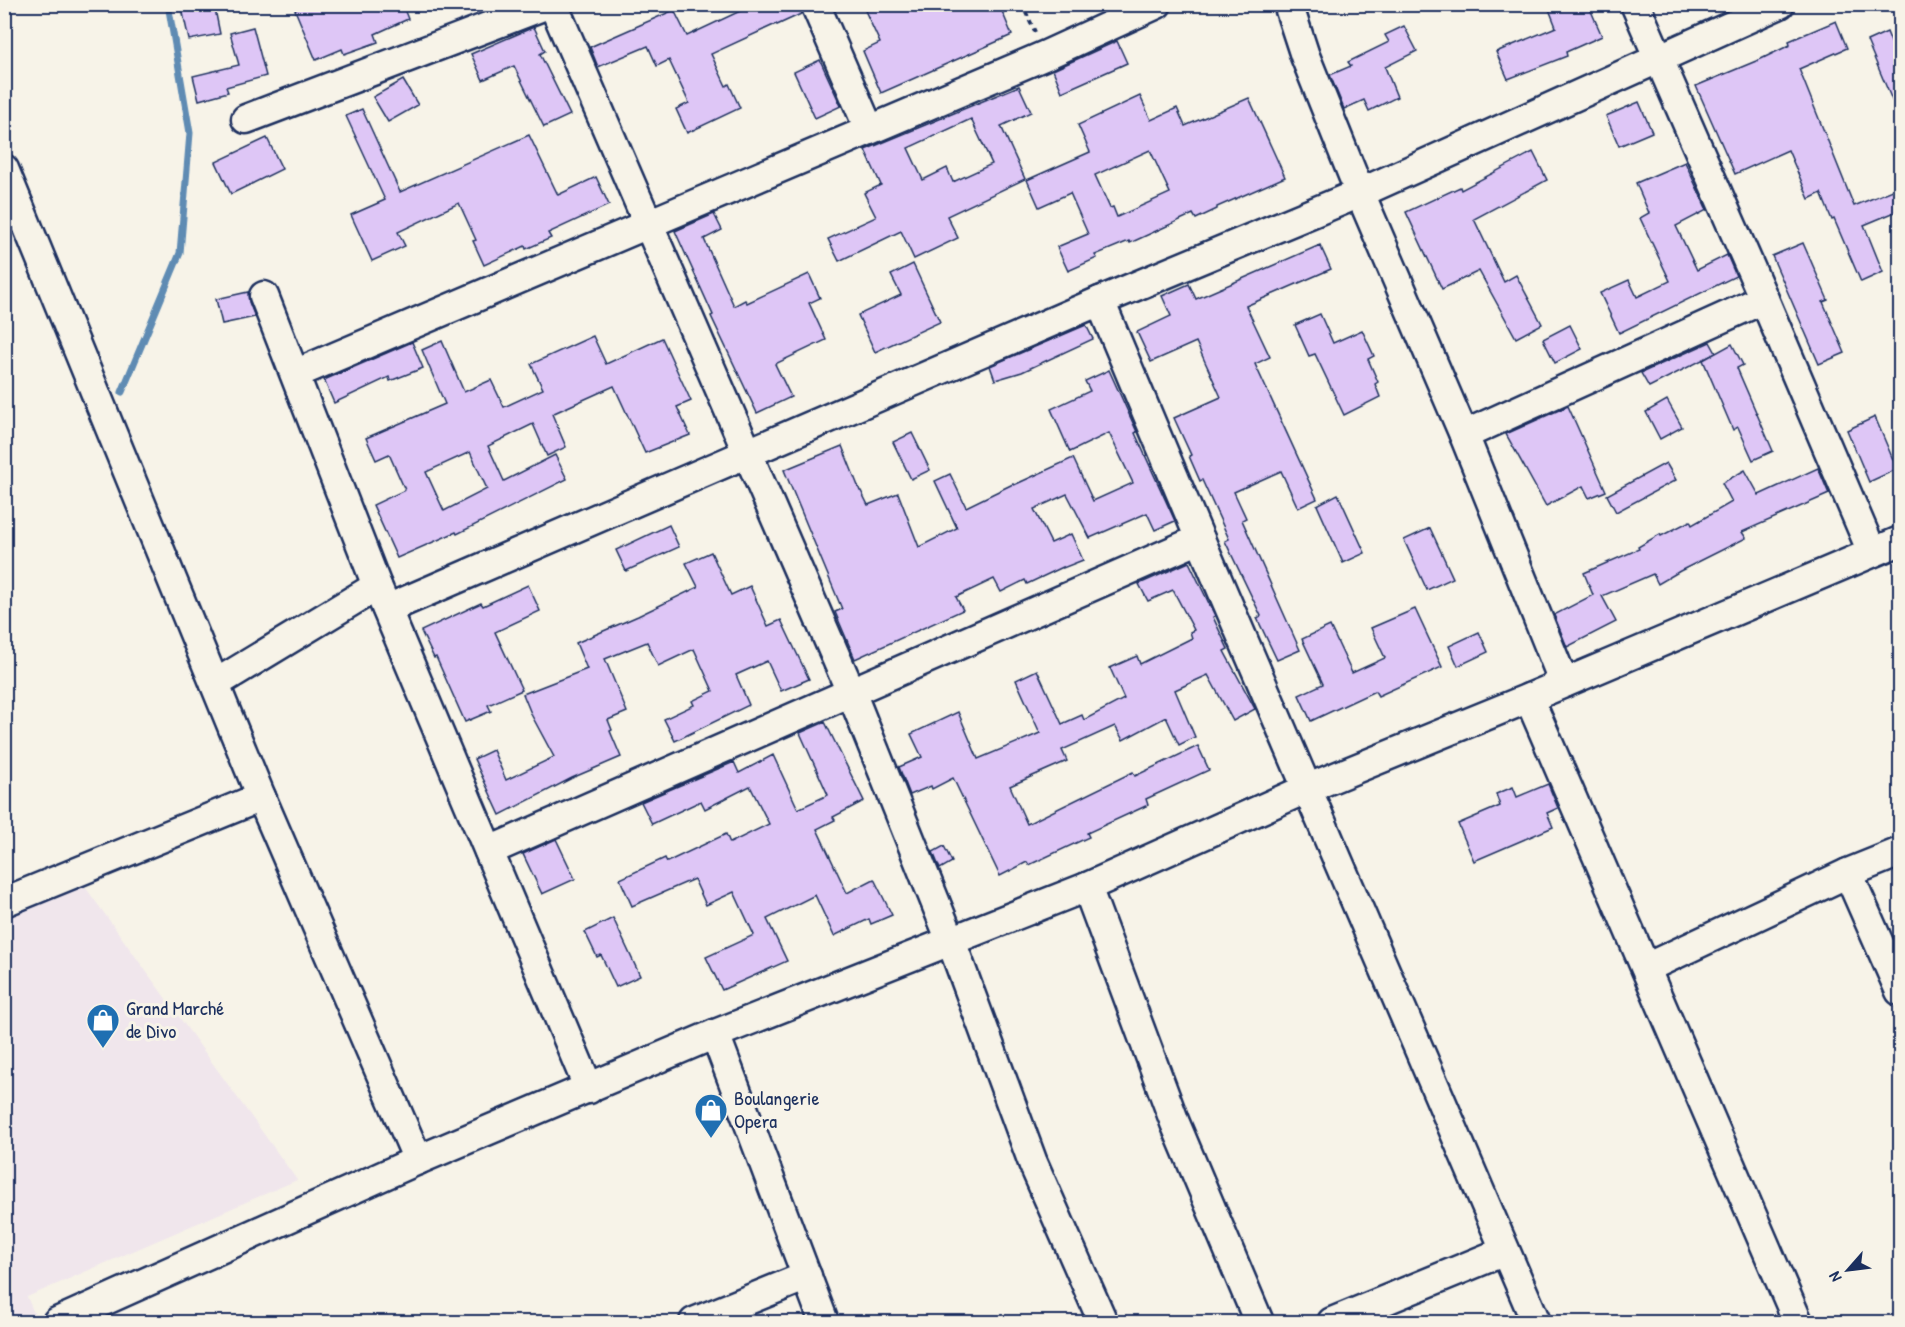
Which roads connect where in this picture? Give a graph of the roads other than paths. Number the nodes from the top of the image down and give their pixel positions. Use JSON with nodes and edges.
{"nodes":[{"id":1,"x":548,"y":4,"type":"edge"},
{"id":2,"x":553,"y":4,"type":"edge"},
{"id":3,"x":814,"y":4,"type":"edge"},
{"id":4,"x":1157,"y":4,"type":"edge"},
{"id":5,"x":1287,"y":4,"type":"edge"},
{"id":6,"x":1635,"y":4,"type":"edge"},
{"id":7,"x":1780,"y":4,"type":"edge"},
{"id":8,"x":1658,"y":60,"type":"junction"},
{"id":9,"x":246,"y":119,"type":"dead end"},
{"id":10,"x":869,"y":129,"type":"junction"},
{"id":11,"x":4,"y":169,"type":"edge"},
{"id":12,"x":1360,"y":193,"type":"junction"},
{"id":13,"x":647,"y":224,"type":"junction"},
{"id":14,"x":264,"y":296,"type":"dead end"},
{"id":15,"x":1764,"y":299,"type":"junction"},
{"id":16,"x":1100,"y":301,"type":"junction"},
{"id":17,"x":294,"y":374,"type":"junction"},
{"id":18,"x":1464,"y":435,"type":"junction"},
{"id":19,"x":747,"y":452,"type":"junction"},
{"id":20,"x":1200,"y":539,"type":"junction"},
{"id":21,"x":1900,"y":541,"type":"edge"},
{"id":22,"x":1872,"y":552,"type":"junction"},
{"id":23,"x":382,"y":597,"type":"junction"},
{"id":24,"x":1564,"y":683,"type":"junction"},
{"id":25,"x":215,"y":684,"type":"junction"},
{"id":26,"x":851,"y":692,"type":"junction"},
{"id":27,"x":1529,"y":698,"type":"junction"},
{"id":28,"x":1306,"y":789,"type":"junction"},
{"id":29,"x":261,"y":797,"type":"junction"},
{"id":30,"x":489,"y":851,"type":"junction"},
{"id":31,"x":1900,"y":852,"type":"edge"},
{"id":32,"x":1848,"y":873,"type":"junction"},
{"id":33,"x":1087,"y":887,"type":"junction"},
{"id":34,"x":4,"y":902,"type":"edge"},
{"id":35,"x":951,"y":941,"type":"junction"},
{"id":36,"x":1646,"y":968,"type":"junction"},
{"id":37,"x":1900,"y":991,"type":"edge"},
{"id":38,"x":715,"y":1034,"type":"junction"},
{"id":39,"x":589,"y":1089,"type":"junction"},
{"id":40,"x":418,"y":1160,"type":"junction"},
{"id":41,"x":1505,"y":1251,"type":"junction"},
{"id":42,"x":807,"y":1276,"type":"junction"},
{"id":43,"x":58,"y":1322,"type":"edge"},
{"id":44,"x":694,"y":1323,"type":"edge"},
{"id":45,"x":824,"y":1323,"type":"edge"},
{"id":46,"x":1102,"y":1323,"type":"edge"},
{"id":47,"x":1258,"y":1323,"type":"edge"},
{"id":48,"x":1332,"y":1323,"type":"edge"},
{"id":49,"x":1536,"y":1323,"type":"edge"},
{"id":50,"x":1798,"y":1323,"type":"edge"}],
"edges":[{"from":1,"to":9,"type":"street"},
{"from":2,"to":13,"type":"street"},
{"from":3,"to":10,"type":"street"},
{"from":4,"to":10,"type":"street"},
{"from":5,"to":12,"type":"street"},
{"from":6,"to":8,"type":"street"},
{"from":7,"to":8,"type":"street"},
{"from":8,"to":12,"type":"street"},
{"from":8,"to":15,"type":"street"},
{"from":10,"to":13,"type":"street"},
{"from":11,"to":25,"type":"street"},
{"from":12,"to":16,"type":"street"},
{"from":12,"to":18,"type":"street"},
{"from":13,"to":17,"type":"street"},
{"from":13,"to":19,"type":"street"},
{"from":14,"to":17,"type":"street"},
{"from":15,"to":18,"type":"street"},
{"from":15,"to":22,"type":"street"},
{"from":16,"to":19,"type":"street"},
{"from":16,"to":20,"type":"street"},
{"from":17,"to":23,"type":"street"},
{"from":18,"to":24,"type":"street"},
{"from":19,"to":23,"type":"street"},
{"from":19,"to":26,"type":"street"},
{"from":20,"to":26,"type":"street"},
{"from":20,"to":28,"type":"street"},
{"from":21,"to":22,"type":"street"},
{"from":22,"to":24,"type":"street"},
{"from":23,"to":25,"type":"street"},
{"from":23,"to":30,"type":"street"},
{"from":24,"to":27,"type":"street"},
{"from":25,"to":29,"type":"street"},
{"from":26,"to":30,"type":"street"},
{"from":26,"to":35,"type":"street"},
{"from":27,"to":28,"type":"street"},
{"from":27,"to":36,"type":"street"},
{"from":28,"to":33,"type":"street"},
{"from":28,"to":41,"type":"street"},
{"from":29,"to":34,"type":"street"},
{"from":29,"to":40,"type":"street"},
{"from":30,"to":39,"type":"street"},
{"from":31,"to":32,"type":"street"},
{"from":32,"to":36,"type":"street"},
{"from":32,"to":37,"type":"street"},
{"from":33,"to":35,"type":"street"},
{"from":33,"to":47,"type":"street"},
{"from":35,"to":38,"type":"street"},
{"from":35,"to":46,"type":"street"},
{"from":36,"to":50,"type":"street"},
{"from":38,"to":39,"type":"street"},
{"from":38,"to":42,"type":"street"},
{"from":39,"to":40,"type":"street"},
{"from":40,"to":43,"type":"street"},
{"from":41,"to":48,"type":"street"},
{"from":41,"to":49,"type":"street"},
{"from":42,"to":44,"type":"street"},
{"from":42,"to":45,"type":"street"}]}
